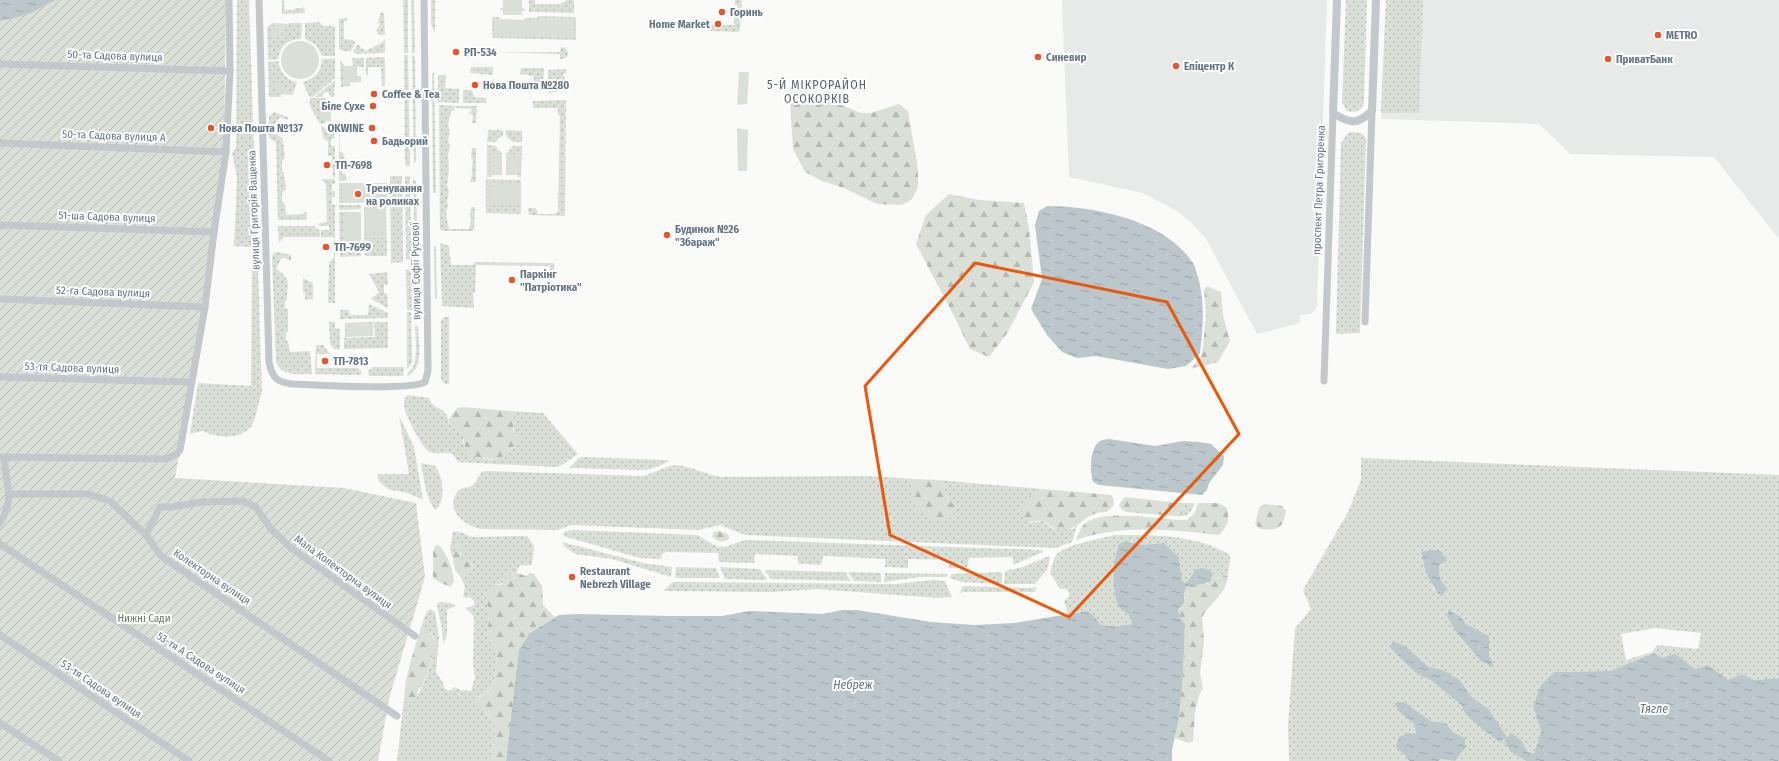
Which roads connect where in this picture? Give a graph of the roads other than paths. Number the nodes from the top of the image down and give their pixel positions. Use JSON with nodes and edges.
{"nodes":[{"id":1,"x":229,"y":0,"type":"edge"},
{"id":2,"x":259,"y":0,"type":"edge"},
{"id":3,"x":424,"y":0,"type":"edge"},
{"id":4,"x":1337,"y":0,"type":"edge"},
{"id":5,"x":1376,"y":0,"type":"edge"},
{"id":6,"x":0,"y":64,"type":"edge"},
{"id":7,"x":230,"y":71,"type":"junction"},
{"id":8,"x":1372,"y":111,"type":"junction"},
{"id":9,"x":1333,"y":113,"type":"junction"},
{"id":10,"x":0,"y":143,"type":"edge"},
{"id":11,"x":226,"y":152,"type":"junction"},
{"id":12,"x":0,"y":225,"type":"edge"},
{"id":13,"x":214,"y":232,"type":"junction"},
{"id":14,"x":0,"y":299,"type":"edge"},
{"id":15,"x":205,"y":307,"type":"junction"},
{"id":16,"x":1365,"y":322,"type":"dead end"},
{"id":17,"x":271,"y":371,"type":"joint"},
{"id":18,"x":0,"y":377,"type":"edge"},
{"id":19,"x":1324,"y":381,"type":"dead end"},
{"id":20,"x":192,"y":382,"type":"junction"},
{"id":21,"x":2,"y":457,"type":"edge"},
{"id":22,"x":9,"y":494,"type":"junction"},
{"id":23,"x":0,"y":523,"type":"edge"},
{"id":24,"x":146,"y":535,"type":"junction"},
{"id":25,"x":0,"y":544,"type":"edge"},
{"id":26,"x":0,"y":635,"type":"edge"},
{"id":27,"x":415,"y":636,"type":"dead end"},
{"id":28,"x":397,"y":716,"type":"dead end"},
{"id":29,"x":0,"y":723,"type":"edge"},
{"id":30,"x":59,"y":761,"type":"edge"},
{"id":31,"x":189,"y":761,"type":"edge"},
{"id":32,"x":330,"y":761,"type":"edge"}],
"edges":[{"from":1,"to":7,"type":"street"},
{"from":2,"to":17,"type":"street","name":"вулиця Григорія Ващенка"},
{"from":3,"to":17,"type":"street","name":"вулиця Софії Русової"},
{"from":4,"to":9,"type":"street","name":"проспект Петра Григоренка"},
{"from":5,"to":8,"type":"street"},
{"from":6,"to":7,"type":"street","name":"50-та Садова вулиця"},
{"from":7,"to":11,"type":"street"},
{"from":8,"to":9,"type":"street"},
{"from":8,"to":16,"type":"street"},
{"from":9,"to":19,"type":"street","name":"проспект Петра Григоренка"},
{"from":10,"to":11,"type":"street","name":"50-та Садова вулиця А"},
{"from":11,"to":13,"type":"street"},
{"from":12,"to":13,"type":"street","name":"51-ша Садова вулиця"},
{"from":13,"to":15,"type":"street"},
{"from":14,"to":15,"type":"street","name":"52-га Садова вулиця"},
{"from":15,"to":20,"type":"street"},
{"from":18,"to":20,"type":"street","name":"53-тя Садова вулиця"},
{"from":20,"to":21,"type":"street"},
{"from":21,"to":22,"type":"street"},
{"from":22,"to":23,"type":"street"},
{"from":22,"to":24,"type":"street","name":"Колекторна вулиця"},
{"from":24,"to":27,"type":"street","name":"Мала Колекторна вулиця"},
{"from":24,"to":28,"type":"street","name":"Колекторна вулиця"},
{"from":25,"to":32,"type":"street","name":"53-тя А Садова вулиця"},
{"from":26,"to":31,"type":"street","name":"53-тя Садова вулиця"},
{"from":29,"to":30,"type":"street"}]}
